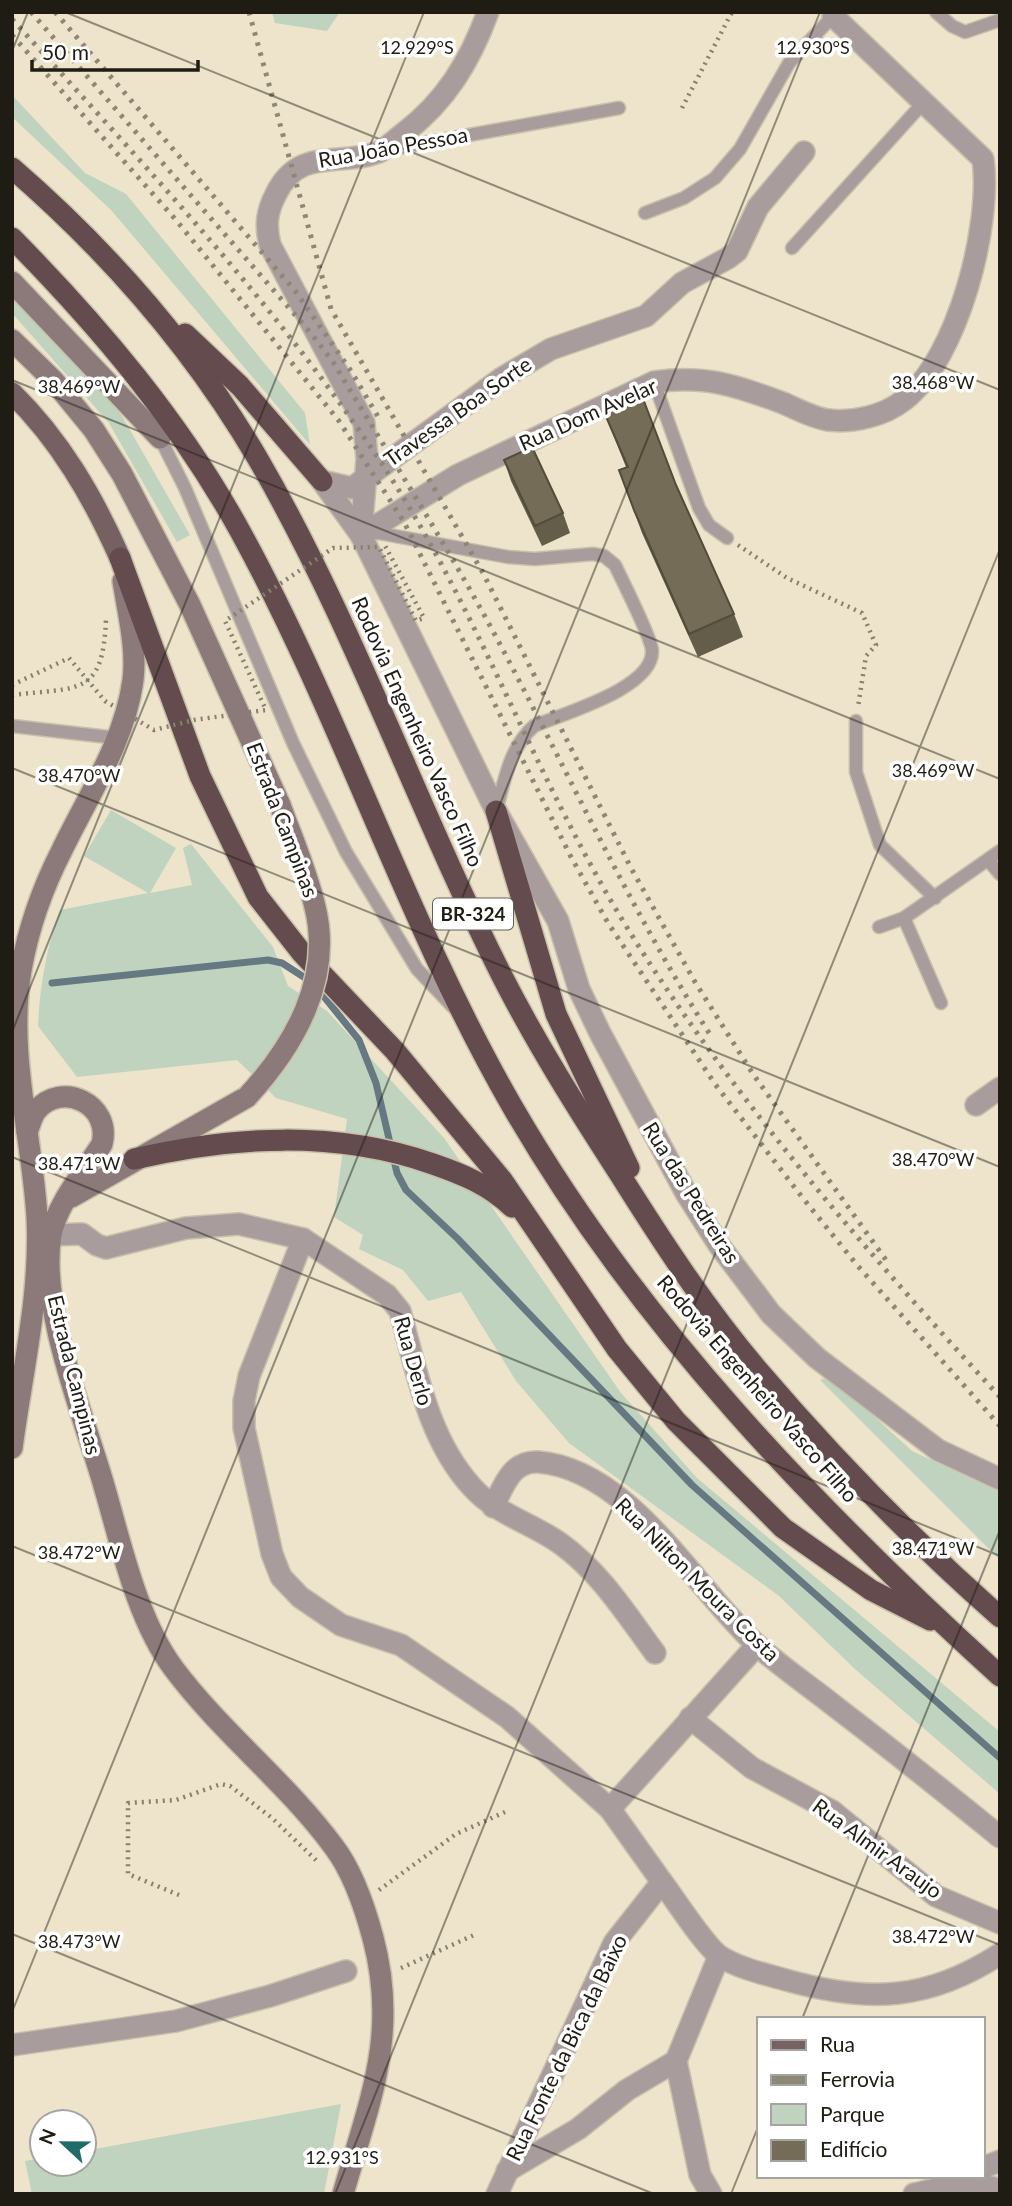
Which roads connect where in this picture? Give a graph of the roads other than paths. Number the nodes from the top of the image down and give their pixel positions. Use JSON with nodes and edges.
{"nodes":[{"id":1,"x":488,"y":12,"type":"edge"},
{"id":2,"x":936,"y":12,"type":"edge"},
{"id":3,"x":833,"y":16,"type":"joint"},
{"id":4,"x":1000,"y":20,"type":"edge"},
{"id":5,"x":924,"y":102,"type":"junction"},
{"id":6,"x":619,"y":108,"type":"dead end"},
{"id":7,"x":379,"y":152,"type":"junction"},
{"id":8,"x":804,"y":152,"type":"dead end"},
{"id":9,"x":12,"y":161,"type":"edge"},
{"id":10,"x":12,"y":168,"type":"edge"},
{"id":11,"x":52,"y":203,"type":"junction"},
{"id":12,"x":645,"y":213,"type":"dead end"},
{"id":13,"x":17,"y":245,"type":"edge"},
{"id":14,"x":792,"y":248,"type":"dead end"},
{"id":15,"x":128,"y":278,"type":"junction"},
{"id":16,"x":12,"y":282,"type":"edge"},
{"id":17,"x":12,"y":340,"type":"edge"},
{"id":18,"x":114,"y":348,"type":"junction"},
{"id":19,"x":654,"y":382,"type":"junction"},
{"id":20,"x":12,"y":393,"type":"edge"},
{"id":21,"x":160,"y":438,"type":"junction"},
{"id":22,"x":366,"y":475,"type":"junction"},
{"id":23,"x":322,"y":481,"type":"junction"},
{"id":24,"x":361,"y":535,"type":"junction"},
{"id":25,"x":727,"y":538,"type":"road end"},
{"id":26,"x":120,"y":558,"type":"junction"},
{"id":27,"x":856,"y":722,"type":"road end"},
{"id":28,"x":12,"y":726,"type":"edge"},
{"id":29,"x":117,"y":738,"type":"junction"},
{"id":30,"x":496,"y":811,"type":"junction"},
{"id":31,"x":1000,"y":851,"type":"edge"},
{"id":32,"x":988,"y":860,"type":"junction"},
{"id":33,"x":1000,"y":873,"type":"edge"},
{"id":34,"x":935,"y":898,"type":"junction"},
{"id":35,"x":904,"y":918,"type":"junction"},
{"id":36,"x":879,"y":927,"type":"dead end"},
{"id":37,"x":941,"y":1003,"type":"dead end"},
{"id":38,"x":465,"y":1019,"type":"junction"},
{"id":39,"x":1000,"y":1087,"type":"edge"},
{"id":40,"x":976,"y":1105,"type":"dead end"},
{"id":41,"x":27,"y":1132,"type":"junction"},
{"id":42,"x":134,"y":1159,"type":"junction"},
{"id":43,"x":66,"y":1200,"type":"junction"},
{"id":44,"x":536,"y":1230,"type":"junction"},
{"id":45,"x":51,"y":1235,"type":"junction"},
{"id":46,"x":303,"y":1239,"type":"junction"},
{"id":47,"x":665,"y":1246,"type":"junction"},
{"id":48,"x":68,"y":1365,"type":"junction"},
{"id":49,"x":19,"y":1370,"type":"edge"},
{"id":50,"x":12,"y":1448,"type":"edge"},
{"id":51,"x":1000,"y":1479,"type":"edge"},
{"id":52,"x":493,"y":1507,"type":"junction"},
{"id":53,"x":1000,"y":1617,"type":"edge"},
{"id":54,"x":948,"y":1629,"type":"junction"},
{"id":55,"x":757,"y":1645,"type":"junction"},
{"id":56,"x":655,"y":1653,"type":"dead end"},
{"id":57,"x":1000,"y":1676,"type":"edge"},
{"id":58,"x":690,"y":1718,"type":"junction"},
{"id":59,"x":610,"y":1808,"type":"junction"},
{"id":60,"x":1000,"y":1837,"type":"edge"},
{"id":61,"x":662,"y":1882,"type":"junction"},
{"id":62,"x":1000,"y":1923,"type":"edge"},
{"id":63,"x":1000,"y":1954,"type":"edge"},
{"id":64,"x":719,"y":1956,"type":"junction"},
{"id":65,"x":346,"y":1971,"type":"dead end"},
{"id":66,"x":12,"y":2045,"type":"edge"},
{"id":67,"x":676,"y":2061,"type":"junction"},
{"id":68,"x":507,"y":2171,"type":"junction"},
{"id":69,"x":964,"y":2180,"type":"edge"},
{"id":70,"x":1000,"y":2190,"type":"edge"},
{"id":71,"x":343,"y":2194,"type":"edge"},
{"id":72,"x":496,"y":2194,"type":"edge"},
{"id":73,"x":711,"y":2194,"type":"edge"},
{"id":74,"x":914,"y":2194,"type":"edge"}],
"edges":[{"from":1,"to":7,"type":"street"},
{"from":2,"to":4,"type":"lane"},
{"from":3,"to":5,"type":"street","name":"Rua Dom Avelar"},
{"from":3,"to":12,"type":"lane"},
{"from":5,"to":14,"type":"lane"},
{"from":5,"to":19,"type":"street","name":"Rua Dom Avelar"},
{"from":6,"to":7,"type":"lane","name":"Rua João Pessoa"},
{"from":7,"to":22,"type":"street","name":"Rua João Pessoa"},
{"from":8,"to":22,"type":"street","name":"Travessa Boa Sorte"},
{"from":9,"to":11,"type":"highway"},
{"from":10,"to":11,"type":"highway","name":"Rodovia Engenheiro Vasco Filho","number":"BR-324"},
{"from":11,"to":15,"type":"highway","name":"Rodovia Engenheiro Vasco Filho","number":"BR-324"},
{"from":13,"to":18,"type":"highway","name":"Rodovia Engenheiro Vasco Filho","number":"BR-324"},
{"from":15,"to":23,"type":"highway"},
{"from":15,"to":47,"type":"highway","name":"Rodovia Engenheiro Vasco Filho","number":"BR-324"},
{"from":16,"to":21,"type":"main road"},
{"from":17,"to":42,"type":"main road","name":"Estrada Campinas","bridge":true},
{"from":18,"to":21,"type":"lane"},
{"from":18,"to":38,"type":"highway","name":"Rodovia Engenheiro Vasco Filho","number":"BR-324"},
{"from":19,"to":24,"type":"street","name":"Rua Dom Avelar"},
{"from":19,"to":25,"type":"lane"},
{"from":20,"to":26,"type":"main road","name":"Estrada Campinas"},
{"from":21,"to":38,"type":"lane"},
{"from":22,"to":23,"type":"street"},
{"from":22,"to":24,"type":"street","name":"Rua João Pessoa"},
{"from":23,"to":24,"type":"street","name":"Rua das Pedreiras"},
{"from":24,"to":30,"type":"street","name":"Rua das Pedreiras"},
{"from":24,"to":30,"type":"lane"},
{"from":26,"to":29,"type":"main road","name":"Estrada Campinas"},
{"from":26,"to":44,"type":"highway"},
{"from":27,"to":34,"type":"lane"},
{"from":28,"to":29,"type":"lane"},
{"from":29,"to":41,"type":"main road","name":"Estrada Campinas"},
{"from":30,"to":47,"type":"highway"},
{"from":30,"to":51,"type":"street","name":"Rua das Pedreiras"},
{"from":31,"to":32,"type":"lane"},
{"from":32,"to":33,"type":"lane"},
{"from":32,"to":34,"type":"lane"},
{"from":34,"to":35,"type":"lane"},
{"from":35,"to":36,"type":"lane"},
{"from":35,"to":37,"type":"lane"},
{"from":38,"to":54,"type":"highway","name":"Rodovia Engenheiro Vasco Filho","number":"BR-324"},
{"from":39,"to":40,"type":"street"},
{"from":41,"to":43,"type":"main road"},
{"from":41,"to":49,"type":"main road","name":"Estrada Campinas"},
{"from":42,"to":43,"type":"main road","name":"Estrada Campinas"},
{"from":42,"to":44,"type":"highway"},
{"from":43,"to":45,"type":"main road","name":"Estrada Campinas"},
{"from":44,"to":54,"type":"highway"},
{"from":45,"to":46,"type":"street","name":"Rua Derlo"},
{"from":45,"to":48,"type":"main road","name":"Estrada Campinas"},
{"from":46,"to":52,"type":"street","name":"Rua Derlo"},
{"from":46,"to":59,"type":"street"},
{"from":47,"to":53,"type":"highway","name":"Rodovia Engenheiro Vasco Filho","number":"BR-324"},
{"from":48,"to":49,"type":"main road"},
{"from":48,"to":71,"type":"main road","name":"Estrada Campinas"},
{"from":49,"to":50,"type":"main road","name":"Estrada Campinas"},
{"from":52,"to":55,"type":"street","name":"Rua Nilton Moura Costa"},
{"from":52,"to":56,"type":"street","name":"Rua Derlo"},
{"from":54,"to":57,"type":"highway","name":"Rodovia Engenheiro Vasco Filho","number":"BR-324"},
{"from":55,"to":58,"type":"street"},
{"from":55,"to":60,"type":"street","name":"Rua Nilton Moura Costa"},
{"from":58,"to":59,"type":"street"},
{"from":58,"to":62,"type":"street","name":"Rua Almir Araujo"},
{"from":59,"to":61,"type":"street"},
{"from":61,"to":64,"type":"street"},
{"from":61,"to":68,"type":"street","name":"Rua Fonte da Bica da Baixo"},
{"from":63,"to":64,"type":"street"},
{"from":64,"to":67,"type":"street"},
{"from":65,"to":66,"type":"street"},
{"from":67,"to":68,"type":"street"},
{"from":67,"to":73,"type":"street"},
{"from":68,"to":72,"type":"street","name":"Rua Fonte da Bica da Baixo"},
{"from":69,"to":70,"type":"street"},
{"from":69,"to":74,"type":"street"}]}
